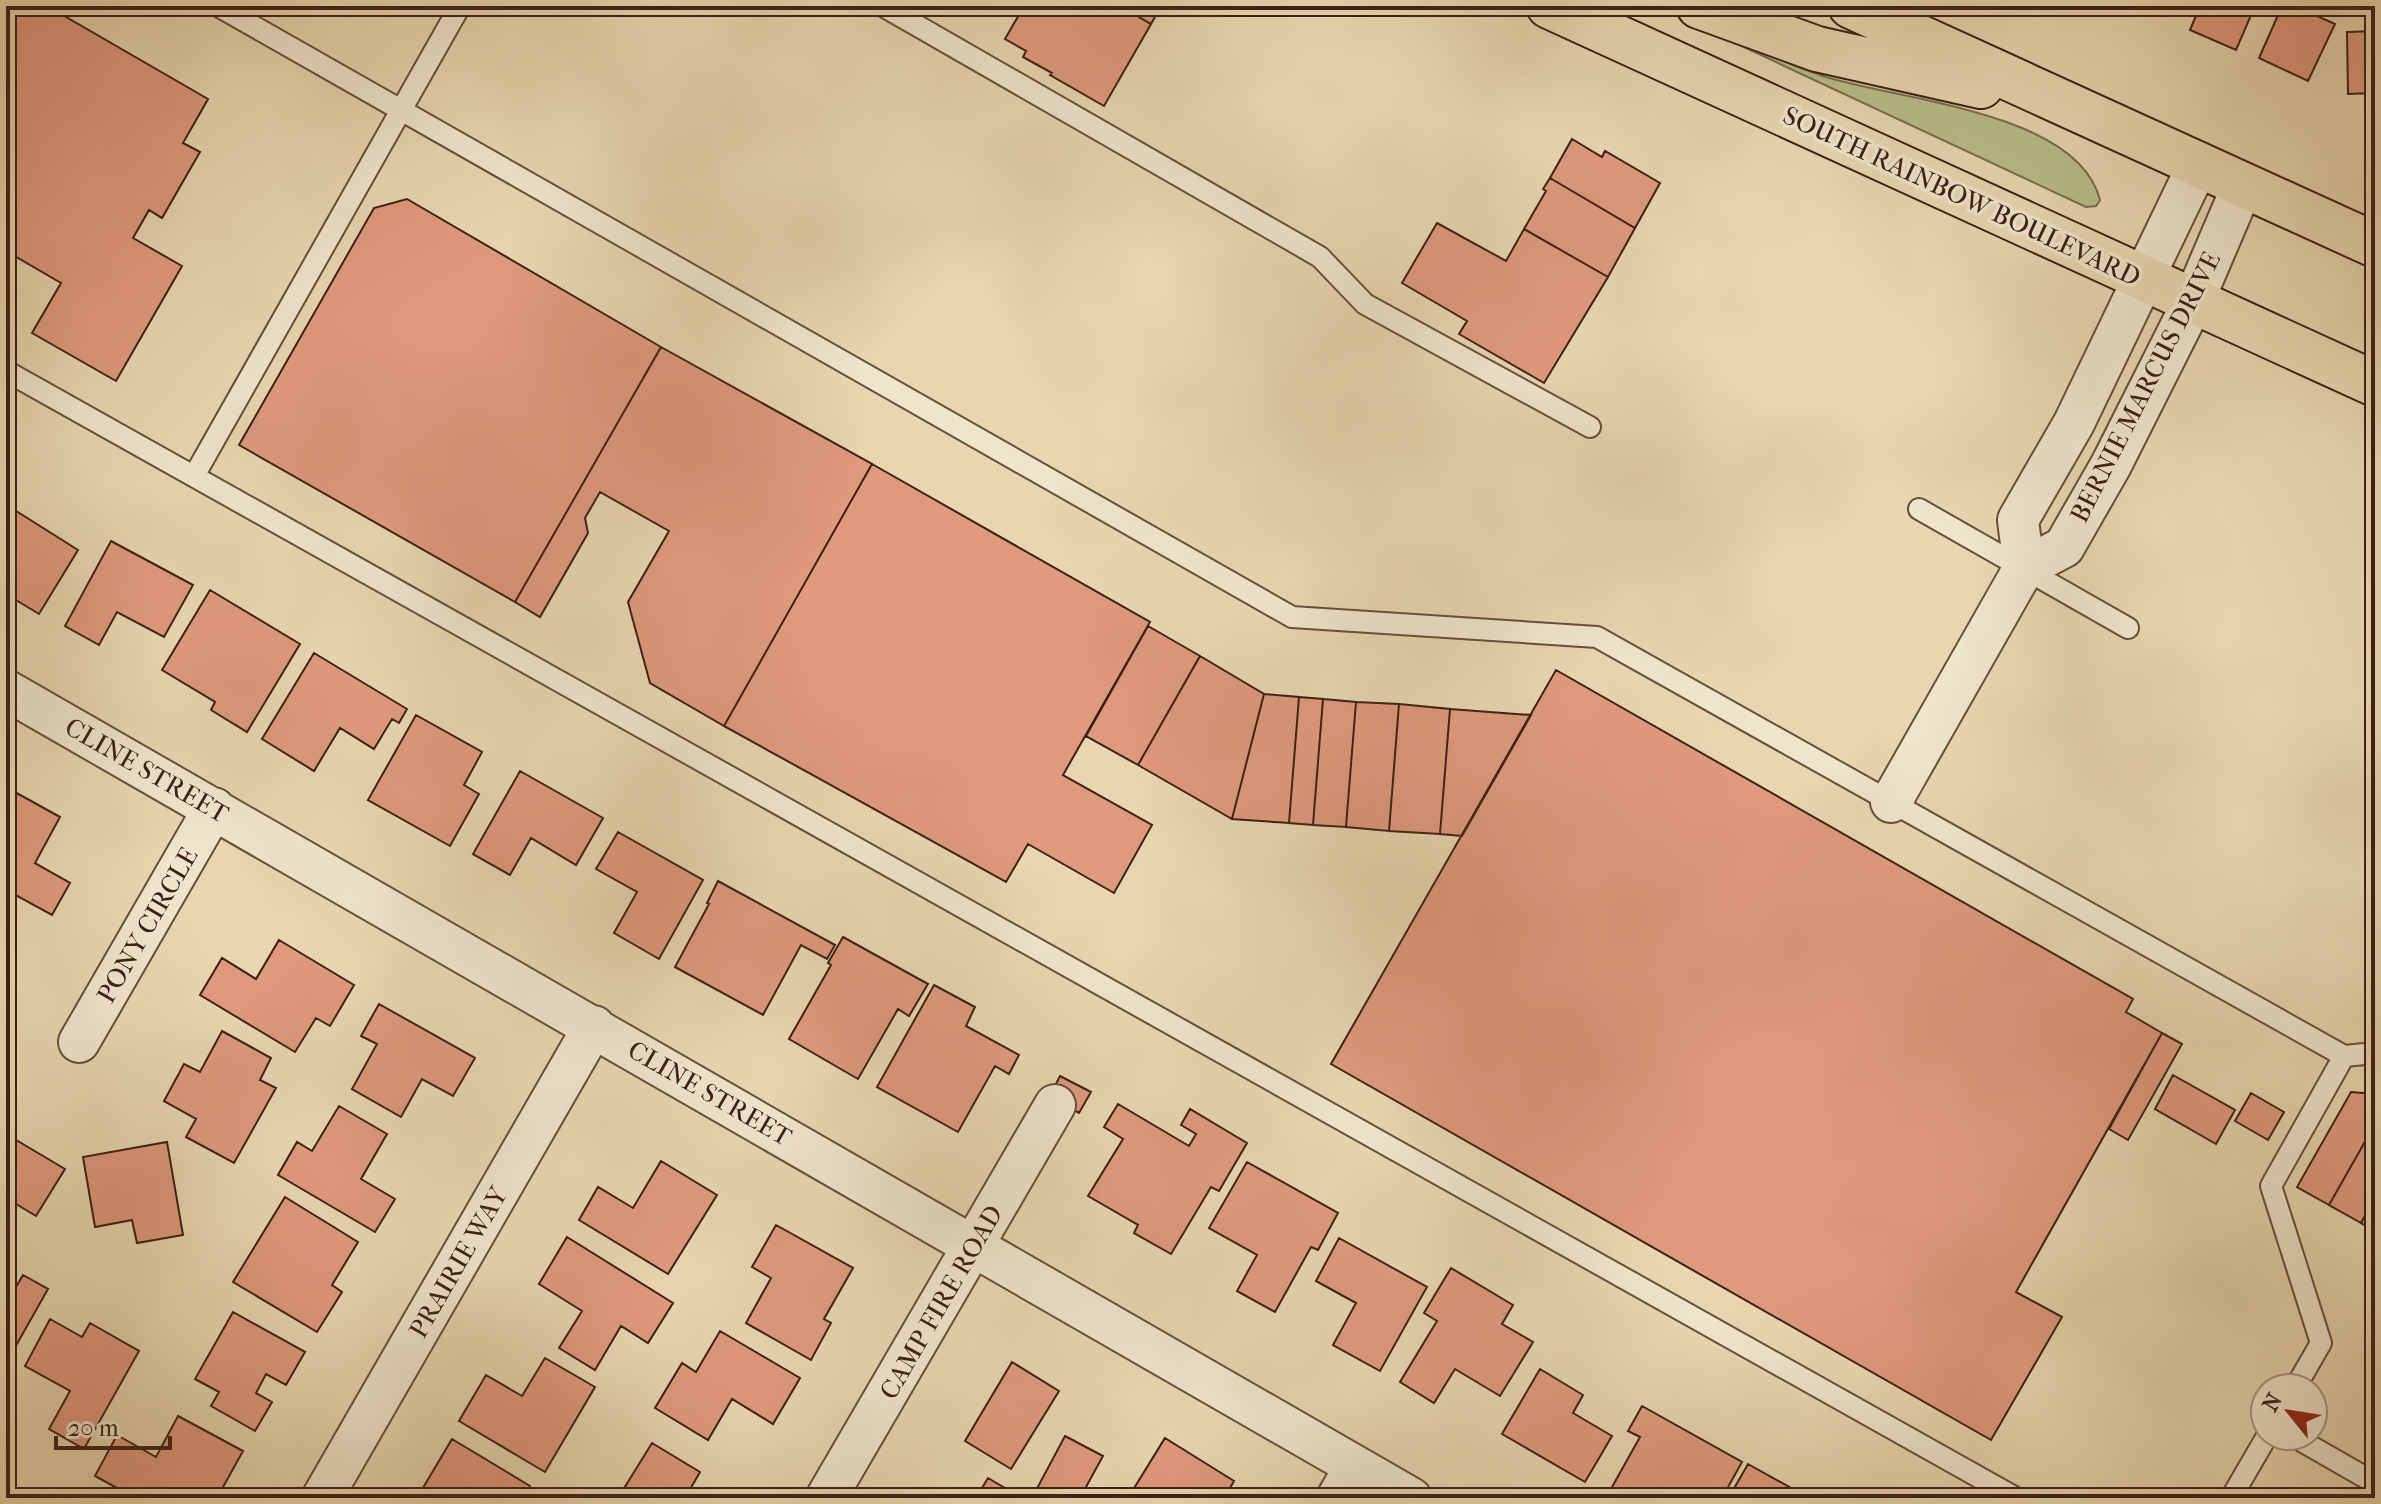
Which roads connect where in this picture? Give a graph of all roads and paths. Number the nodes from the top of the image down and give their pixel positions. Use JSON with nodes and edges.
{"nodes":[{"id":1,"x":218,"y":6,"type":"edge"},
{"id":2,"x":460,"y":6,"type":"edge"},
{"id":3,"x":883,"y":6,"type":"edge"},
{"id":4,"x":1549,"y":6,"type":"edge"},
{"id":5,"x":1699,"y":6,"type":"edge"},
{"id":6,"x":1851,"y":6,"type":"edge"},
{"id":7,"x":2064,"y":104,"type":"junction"},
{"id":8,"x":400,"y":112,"type":"junction"},
{"id":9,"x":2198,"y":165,"type":"junction"},
{"id":10,"x":2243,"y":185,"type":"junction"},
{"id":11,"x":2375,"y":245,"type":"edge"},
{"id":12,"x":2145,"y":280,"type":"junction"},
{"id":13,"x":2193,"y":302,"type":"junction"},
{"id":14,"x":6,"y":371,"type":"edge"},
{"id":15,"x":2375,"y":384,"type":"edge"},
{"id":16,"x":1590,"y":427,"type":"dead end"},
{"id":17,"x":194,"y":476,"type":"junction"},
{"id":18,"x":1919,"y":509,"type":"dead end"},
{"id":19,"x":2024,"y":568,"type":"junction"},
{"id":20,"x":2128,"y":628,"type":"dead end"},
{"id":21,"x":6,"y":690,"type":"edge"},
{"id":22,"x":1891,"y":802,"type":"junction"},
{"id":23,"x":214,"y":808,"type":"junction"},
{"id":24,"x":594,"y":1026,"type":"junction"},
{"id":25,"x":79,"y":1042,"type":"dead end"},
{"id":26,"x":2375,"y":1053,"type":"edge"},
{"id":27,"x":2344,"y":1056,"type":"junction"},
{"id":28,"x":1055,"y":1105,"type":"dead end"},
{"id":29,"x":974,"y":1245,"type":"junction"},
{"id":30,"x":2304,"y":1372,"type":"edge"},
{"id":31,"x":2258,"y":1452,"type":"edge"},
{"id":32,"x":2321,"y":1452,"type":"edge"},
{"id":33,"x":1346,"y":1482,"type":"edge"},
{"id":34,"x":2375,"y":1483,"type":"edge"},
{"id":35,"x":322,"y":1498,"type":"edge"},
{"id":36,"x":826,"y":1498,"type":"edge"},
{"id":37,"x":1411,"y":1498,"type":"edge"},
{"id":38,"x":2016,"y":1498,"type":"edge"},
{"id":39,"x":2231,"y":1498,"type":"edge"}],
"edges":[{"from":1,"to":8,"type":"lane"},
{"from":2,"to":8,"type":"lane"},
{"from":3,"to":16,"type":"lane"},
{"from":4,"to":12,"type":"main road","name":"SOUTH RAINBOW BOULEVARD"},
{"from":5,"to":7,"type":"main road"},
{"from":6,"to":7,"type":"main road"},
{"from":7,"to":9,"type":"main road"},
{"from":8,"to":17,"type":"lane"},
{"from":8,"to":22,"type":"lane"},
{"from":9,"to":10,"type":"main road"},
{"from":9,"to":12,"type":"street","name":"BERNIE MARCUS DRIVE"},
{"from":10,"to":11,"type":"main road"},
{"from":10,"to":13,"type":"street","name":"BERNIE MARCUS DRIVE"},
{"from":12,"to":13,"type":"main road","name":"SOUTH RAINBOW BOULEVARD"},
{"from":12,"to":19,"type":"street","name":"BERNIE MARCUS DRIVE"},
{"from":13,"to":15,"type":"main road","name":"SOUTH RAINBOW BOULEVARD"},
{"from":13,"to":19,"type":"street","name":"BERNIE MARCUS DRIVE"},
{"from":14,"to":17,"type":"lane"},
{"from":17,"to":38,"type":"lane"},
{"from":18,"to":19,"type":"lane"},
{"from":19,"to":20,"type":"lane"},
{"from":19,"to":22,"type":"street"},
{"from":21,"to":23,"type":"street","name":"CLINE STREET"},
{"from":22,"to":27,"type":"lane"},
{"from":23,"to":24,"type":"street","name":"CLINE STREET"},
{"from":23,"to":25,"type":"street","name":"PONY CIRCLE"},
{"from":24,"to":29,"type":"street","name":"CLINE STREET"},
{"from":24,"to":35,"type":"street","name":"PRAIRIE WAY"},
{"from":26,"to":27,"type":"lane"},
{"from":27,"to":30,"type":"lane"},
{"from":28,"to":29,"type":"street","name":"CAMP FIRE ROAD"},
{"from":29,"to":33,"type":"street","name":"CLINE STREET"},
{"from":29,"to":36,"type":"street","name":"CAMP FIRE ROAD"},
{"from":31,"to":39,"type":"lane"},
{"from":32,"to":34,"type":"lane"},
{"from":33,"to":37,"type":"street","name":"CLINE STREET"}]}
